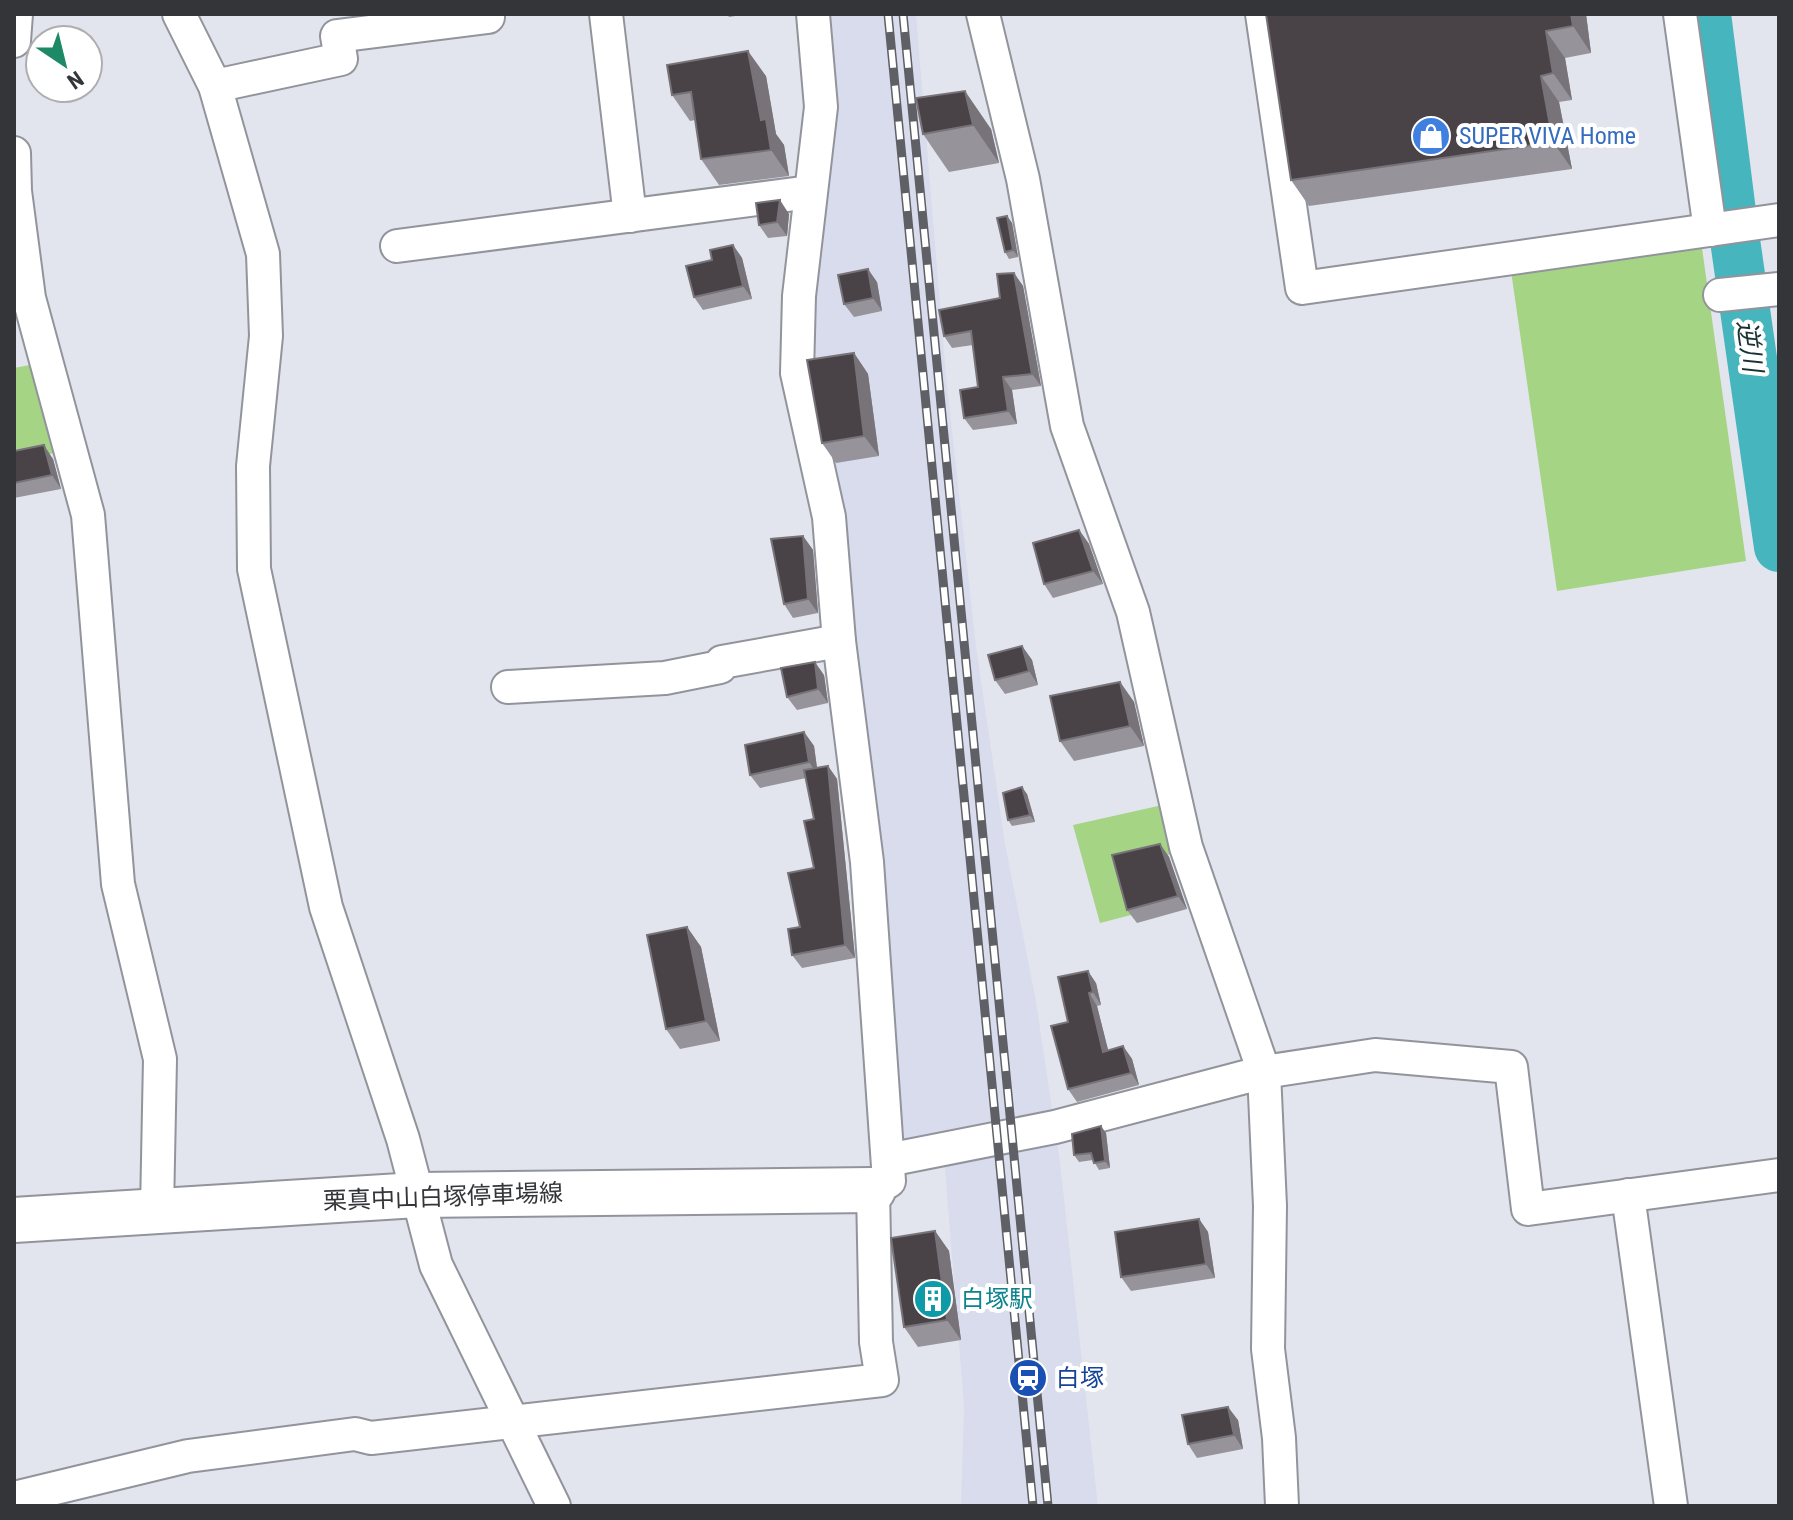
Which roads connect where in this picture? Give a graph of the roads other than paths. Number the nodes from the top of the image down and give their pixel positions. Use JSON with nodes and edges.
{"nodes":[{"id":1,"x":16,"y":14,"type":"edge"},
{"id":2,"x":179,"y":14,"type":"edge"},
{"id":3,"x":606,"y":14,"type":"edge"},
{"id":4,"x":813,"y":14,"type":"edge"},
{"id":5,"x":983,"y":14,"type":"edge"},
{"id":6,"x":1262,"y":14,"type":"edge"},
{"id":7,"x":1680,"y":14,"type":"edge"},
{"id":8,"x":488,"y":17,"type":"dead end"},
{"id":9,"x":14,"y":41,"type":"edge"},
{"id":10,"x":215,"y":86,"type":"junction"},
{"id":11,"x":14,"y":153,"type":"edge"},
{"id":12,"x":810,"y":192,"type":"junction"},
{"id":13,"x":630,"y":216,"type":"junction"},
{"id":14,"x":1779,"y":220,"type":"edge"},
{"id":15,"x":1710,"y":230,"type":"junction"},
{"id":16,"x":397,"y":246,"type":"dead end"},
{"id":17,"x":1769,"y":290,"type":"edge"},
{"id":18,"x":1721,"y":295,"type":"dead end"},
{"id":19,"x":839,"y":641,"type":"junction"},
{"id":20,"x":508,"y":687,"type":"dead end"},
{"id":21,"x":1264,"y":1072,"type":"junction"},
{"id":22,"x":881,"y":1175,"type":"junction"},
{"id":23,"x":1779,"y":1175,"type":"edge"},
{"id":24,"x":417,"y":1195,"type":"junction"},
{"id":25,"x":1628,"y":1195,"type":"junction"},
{"id":26,"x":157,"y":1210,"type":"junction"},
{"id":27,"x":14,"y":1220,"type":"edge"},
{"id":28,"x":513,"y":1419,"type":"junction"},
{"id":29,"x":14,"y":1498,"type":"edge"},
{"id":30,"x":554,"y":1506,"type":"edge"},
{"id":31,"x":1282,"y":1506,"type":"edge"},
{"id":32,"x":1671,"y":1506,"type":"edge"}],
"edges":[{"from":1,"to":9,"type":"street"},
{"from":2,"to":10,"type":"street"},
{"from":3,"to":13,"type":"street"},
{"from":4,"to":12,"type":"street"},
{"from":5,"to":21,"type":"street"},
{"from":6,"to":15,"type":"street"},
{"from":7,"to":15,"type":"street"},
{"from":8,"to":10,"type":"street"},
{"from":10,"to":24,"type":"street"},
{"from":11,"to":26,"type":"street"},
{"from":12,"to":13,"type":"street"},
{"from":12,"to":19,"type":"street"},
{"from":13,"to":16,"type":"street"},
{"from":14,"to":15,"type":"street"},
{"from":17,"to":18,"type":"street"},
{"from":19,"to":20,"type":"street"},
{"from":19,"to":22,"type":"street"},
{"from":21,"to":22,"type":"street"},
{"from":21,"to":25,"type":"street"},
{"from":21,"to":31,"type":"street"},
{"from":22,"to":24,"type":"main road","name":"栗真中山白塚停車場線"},
{"from":22,"to":28,"type":"street"},
{"from":23,"to":25,"type":"street"},
{"from":24,"to":26,"type":"main road","name":"栗真中山白塚停車場線"},
{"from":24,"to":28,"type":"street"},
{"from":25,"to":32,"type":"street"},
{"from":26,"to":27,"type":"main road","name":"栗真中山白塚停車場線"},
{"from":28,"to":29,"type":"street"},
{"from":28,"to":30,"type":"street"}]}
